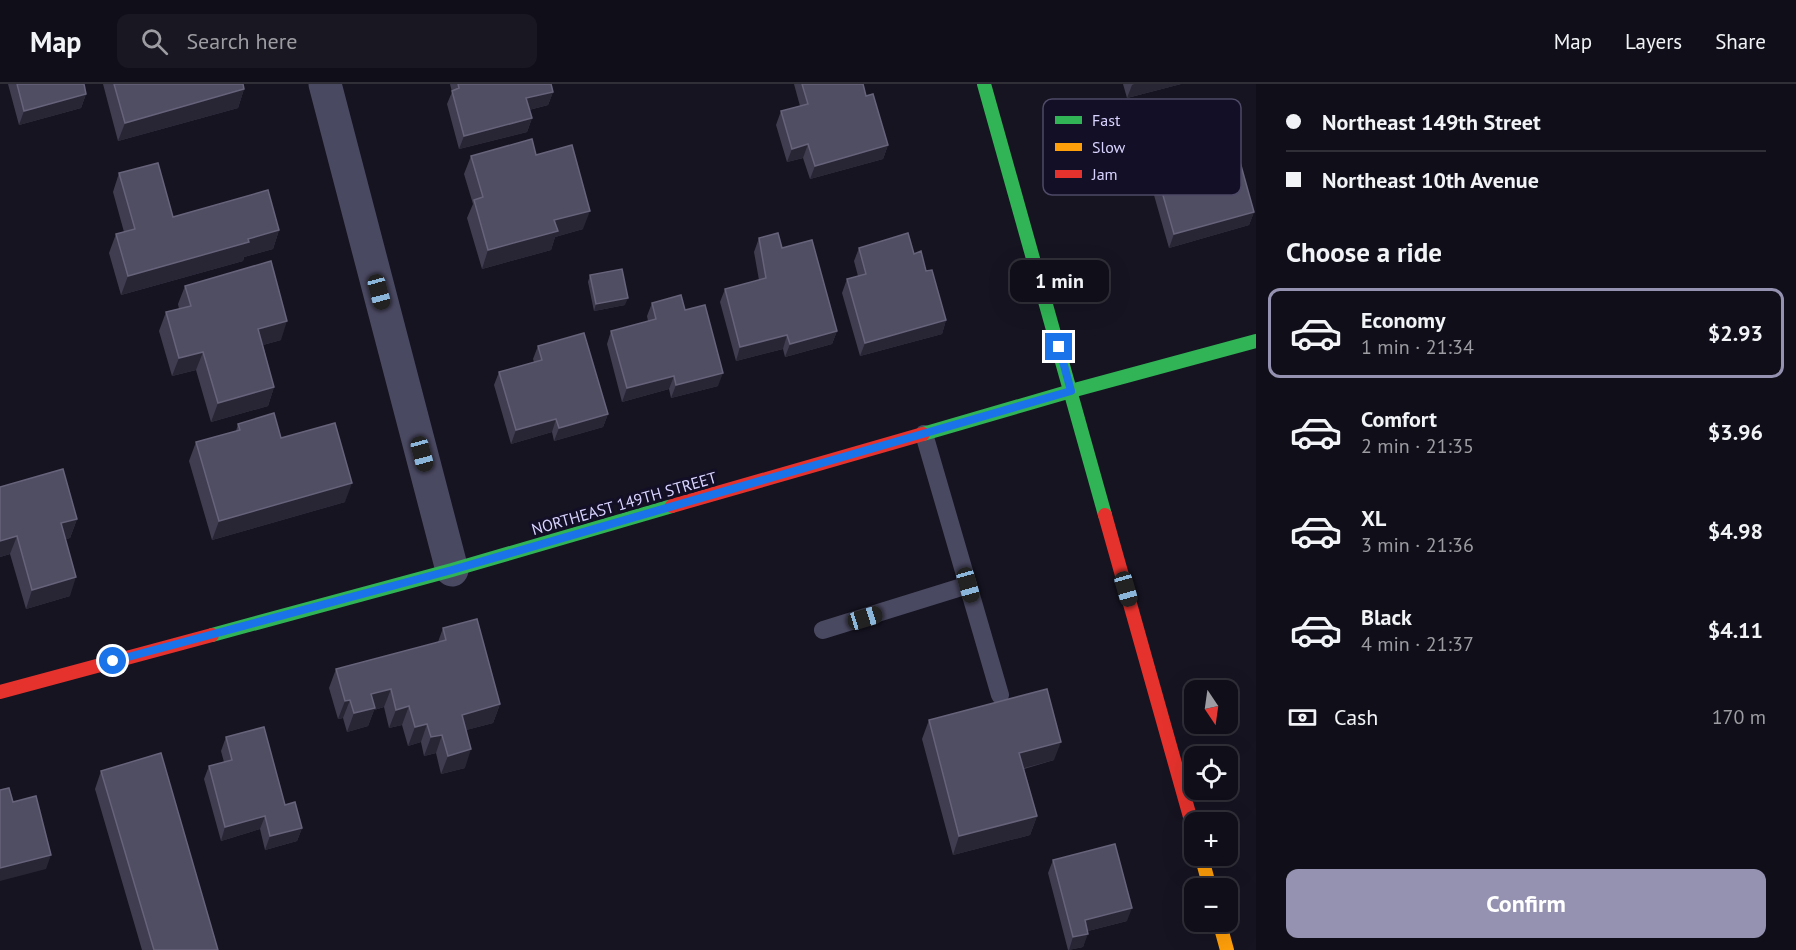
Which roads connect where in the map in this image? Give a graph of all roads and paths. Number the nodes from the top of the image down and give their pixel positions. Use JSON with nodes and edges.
{"nodes":[{"id":1,"x":325,"y":84,"type":"edge"},
{"id":2,"x":984,"y":84,"type":"edge"},
{"id":3,"x":1256,"y":341,"type":"edge"},
{"id":4,"x":1071,"y":391,"type":"junction"},
{"id":5,"x":924,"y":434,"type":"junction"},
{"id":6,"x":452,"y":570,"type":"junction"},
{"id":7,"x":968,"y":585,"type":"junction"},
{"id":8,"x":823,"y":630,"type":"dead end"},
{"id":9,"x":0,"y":692,"type":"edge"},
{"id":10,"x":1000,"y":695,"type":"dead end"},
{"id":11,"x":1189,"y":812,"type":"edge"},
{"id":12,"x":1222,"y":932,"type":"edge"},
{"id":13,"x":1227,"y":950,"type":"edge"}],
"edges":[{"from":1,"to":6,"type":"street"},
{"from":2,"to":4,"type":"street"},
{"from":3,"to":4,"type":"street","name":"NORTHEAST 149TH STREET"},
{"from":4,"to":5,"type":"street","name":"NORTHEAST 149TH STREET"},
{"from":4,"to":11,"type":"street"},
{"from":5,"to":6,"type":"street","name":"NORTHEAST 149TH STREET"},
{"from":5,"to":7,"type":"lane"},
{"from":6,"to":9,"type":"street","name":"NORTHEAST 149TH STREET"},
{"from":7,"to":8,"type":"lane"},
{"from":7,"to":10,"type":"lane"},
{"from":12,"to":13,"type":"street"}]}
